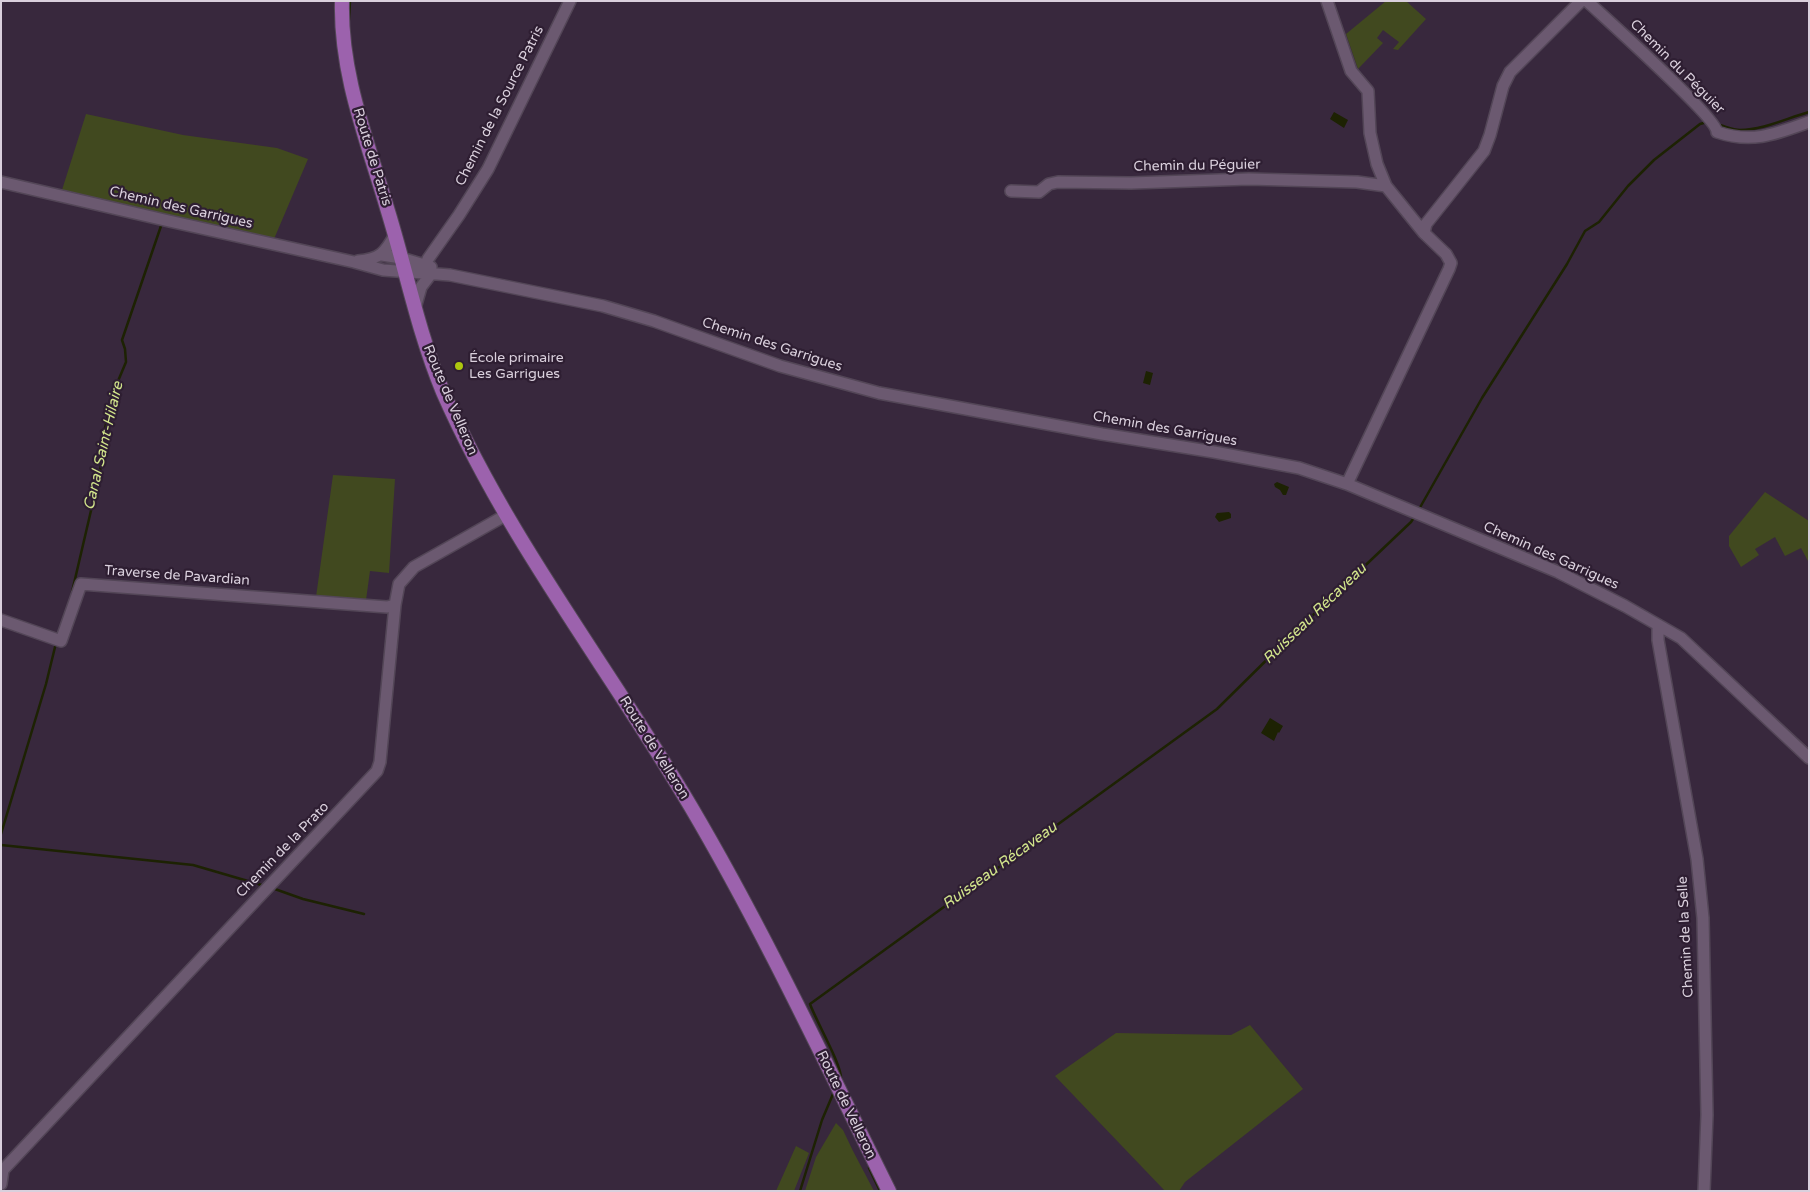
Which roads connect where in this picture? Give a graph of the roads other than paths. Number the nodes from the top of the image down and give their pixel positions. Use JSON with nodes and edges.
{"nodes":[{"id":1,"x":342,"y":1,"type":"edge"},
{"id":2,"x":570,"y":1,"type":"edge"},
{"id":3,"x":1328,"y":1,"type":"edge"},
{"id":4,"x":1581,"y":1,"type":"edge"},
{"id":5,"x":1587,"y":1,"type":"edge"},
{"id":6,"x":1809,"y":122,"type":"edge"},
{"id":7,"x":1,"y":182,"type":"edge"},
{"id":8,"x":1386,"y":186,"type":"junction"},
{"id":9,"x":1011,"y":191,"type":"dead end"},
{"id":10,"x":1424,"y":233,"type":"junction"},
{"id":11,"x":396,"y":235,"type":"junction"},
{"id":12,"x":382,"y":255,"type":"junction"},
{"id":13,"x":354,"y":262,"type":"junction"},
{"id":14,"x":403,"y":265,"type":"junction"},
{"id":15,"x":428,"y":271,"type":"junction"},
{"id":16,"x":415,"y":311,"type":"junction"},
{"id":17,"x":1347,"y":484,"type":"junction"},
{"id":18,"x":506,"y":515,"type":"junction"},
{"id":19,"x":395,"y":605,"type":"junction"},
{"id":20,"x":1,"y":620,"type":"edge"},
{"id":21,"x":1658,"y":626,"type":"junction"},
{"id":22,"x":1809,"y":758,"type":"edge"},
{"id":23,"x":1,"y":1184,"type":"edge"},
{"id":24,"x":889,"y":1191,"type":"edge"},
{"id":25,"x":1704,"y":1191,"type":"edge"}],
"edges":[{"from":1,"to":11,"type":"main road","name":"Route de Patris"},
{"from":2,"to":15,"type":"street","name":"Chemin de la Source Patris"},
{"from":3,"to":8,"type":"street"},
{"from":4,"to":10,"type":"street"},
{"from":5,"to":6,"type":"street","name":"Chemin du Péguier"},
{"from":7,"to":13,"type":"street","name":"Chemin des Garrigues"},
{"from":8,"to":9,"type":"street","name":"Chemin du Péguier"},
{"from":8,"to":10,"type":"street"},
{"from":10,"to":17,"type":"street"},
{"from":11,"to":12,"type":"street"},
{"from":11,"to":14,"type":"main road","name":"Route de Patris"},
{"from":12,"to":13,"type":"street","name":"Chemin des Garrigues"},
{"from":12,"to":14,"type":"street","name":"Chemin des Garrigues"},
{"from":13,"to":14,"type":"street","name":"Chemin des Garrigues"},
{"from":14,"to":15,"type":"street","name":"Chemin des Garrigues"},
{"from":14,"to":16,"type":"main road","name":"Route de Patris"},
{"from":15,"to":16,"type":"street"},
{"from":15,"to":17,"type":"street","name":"Chemin des Garrigues"},
{"from":16,"to":18,"type":"main road","name":"Route de Velleron"},
{"from":17,"to":21,"type":"street","name":"Chemin des Garrigues"},
{"from":18,"to":19,"type":"street","name":"Chemin de la Prato"},
{"from":18,"to":24,"type":"main road","name":"Route de Velleron"},
{"from":19,"to":20,"type":"street","name":"Traverse de Pavardian"},
{"from":19,"to":23,"type":"street","name":"Chemin de la Prato"},
{"from":21,"to":22,"type":"street","name":"Chemin des Garrigues"},
{"from":21,"to":25,"type":"street","name":"Chemin de la Selle"}]}
